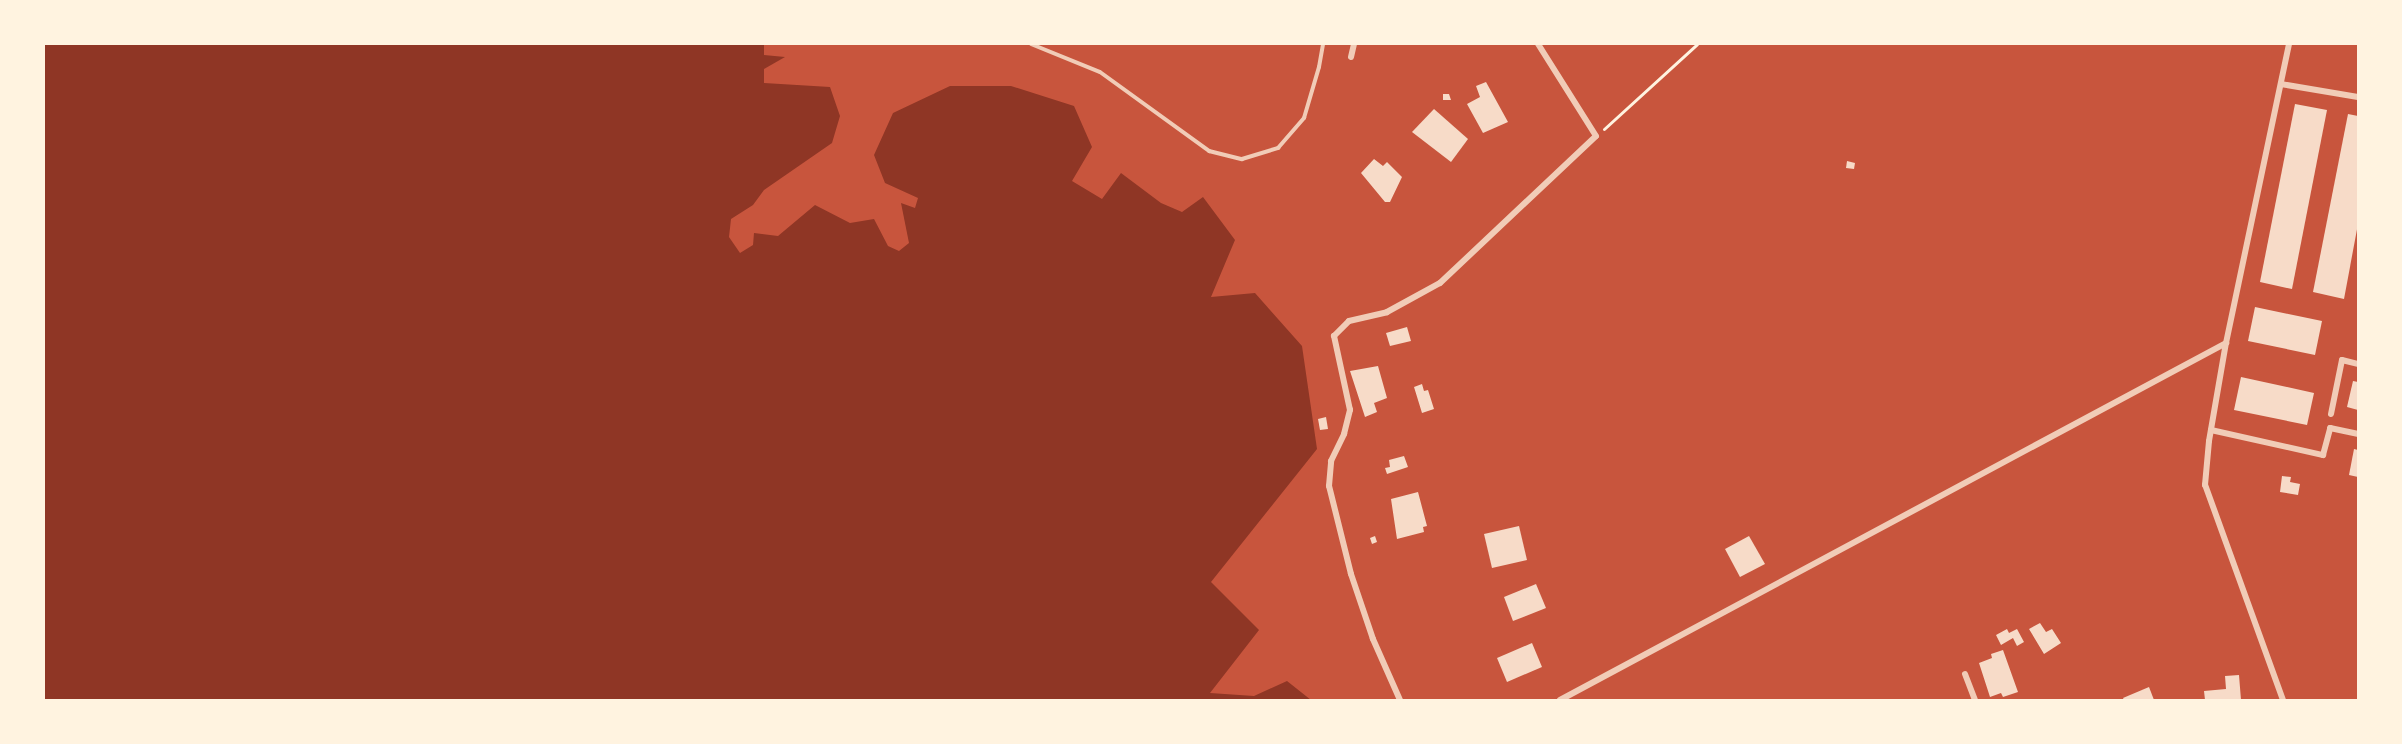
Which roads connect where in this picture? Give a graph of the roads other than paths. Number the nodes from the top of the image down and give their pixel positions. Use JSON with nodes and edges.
{"nodes":[{"id":1,"x":1030,"y":44,"type":"edge"},
{"id":2,"x":1323,"y":44,"type":"edge"},
{"id":3,"x":1354,"y":44,"type":"edge"},
{"id":4,"x":1538,"y":44,"type":"edge"},
{"id":5,"x":2289,"y":44,"type":"edge"},
{"id":6,"x":1351,"y":57,"type":"dead end"},
{"id":7,"x":2281,"y":84,"type":"junction"},
{"id":8,"x":2358,"y":98,"type":"edge"},
{"id":9,"x":2226,"y":343,"type":"junction"},
{"id":10,"x":2358,"y":364,"type":"edge"},
{"id":11,"x":2331,"y":414,"type":"dead end"},
{"id":12,"x":2211,"y":430,"type":"junction"},
{"id":13,"x":2358,"y":434,"type":"edge"},
{"id":14,"x":1965,"y":674,"type":"dead end"},
{"id":15,"x":1400,"y":700,"type":"edge"},
{"id":16,"x":1560,"y":700,"type":"edge"},
{"id":17,"x":1975,"y":700,"type":"edge"},
{"id":18,"x":2283,"y":700,"type":"edge"}],
"edges":[{"from":1,"to":2,"type":"lane"},
{"from":3,"to":6,"type":"street"},
{"from":4,"to":15,"type":"street"},
{"from":5,"to":7,"type":"street"},
{"from":7,"to":8,"type":"street"},
{"from":7,"to":9,"type":"street"},
{"from":9,"to":12,"type":"street"},
{"from":9,"to":16,"type":"street"},
{"from":10,"to":11,"type":"street"},
{"from":12,"to":13,"type":"street"},
{"from":12,"to":18,"type":"street"},
{"from":14,"to":17,"type":"street"}]}
